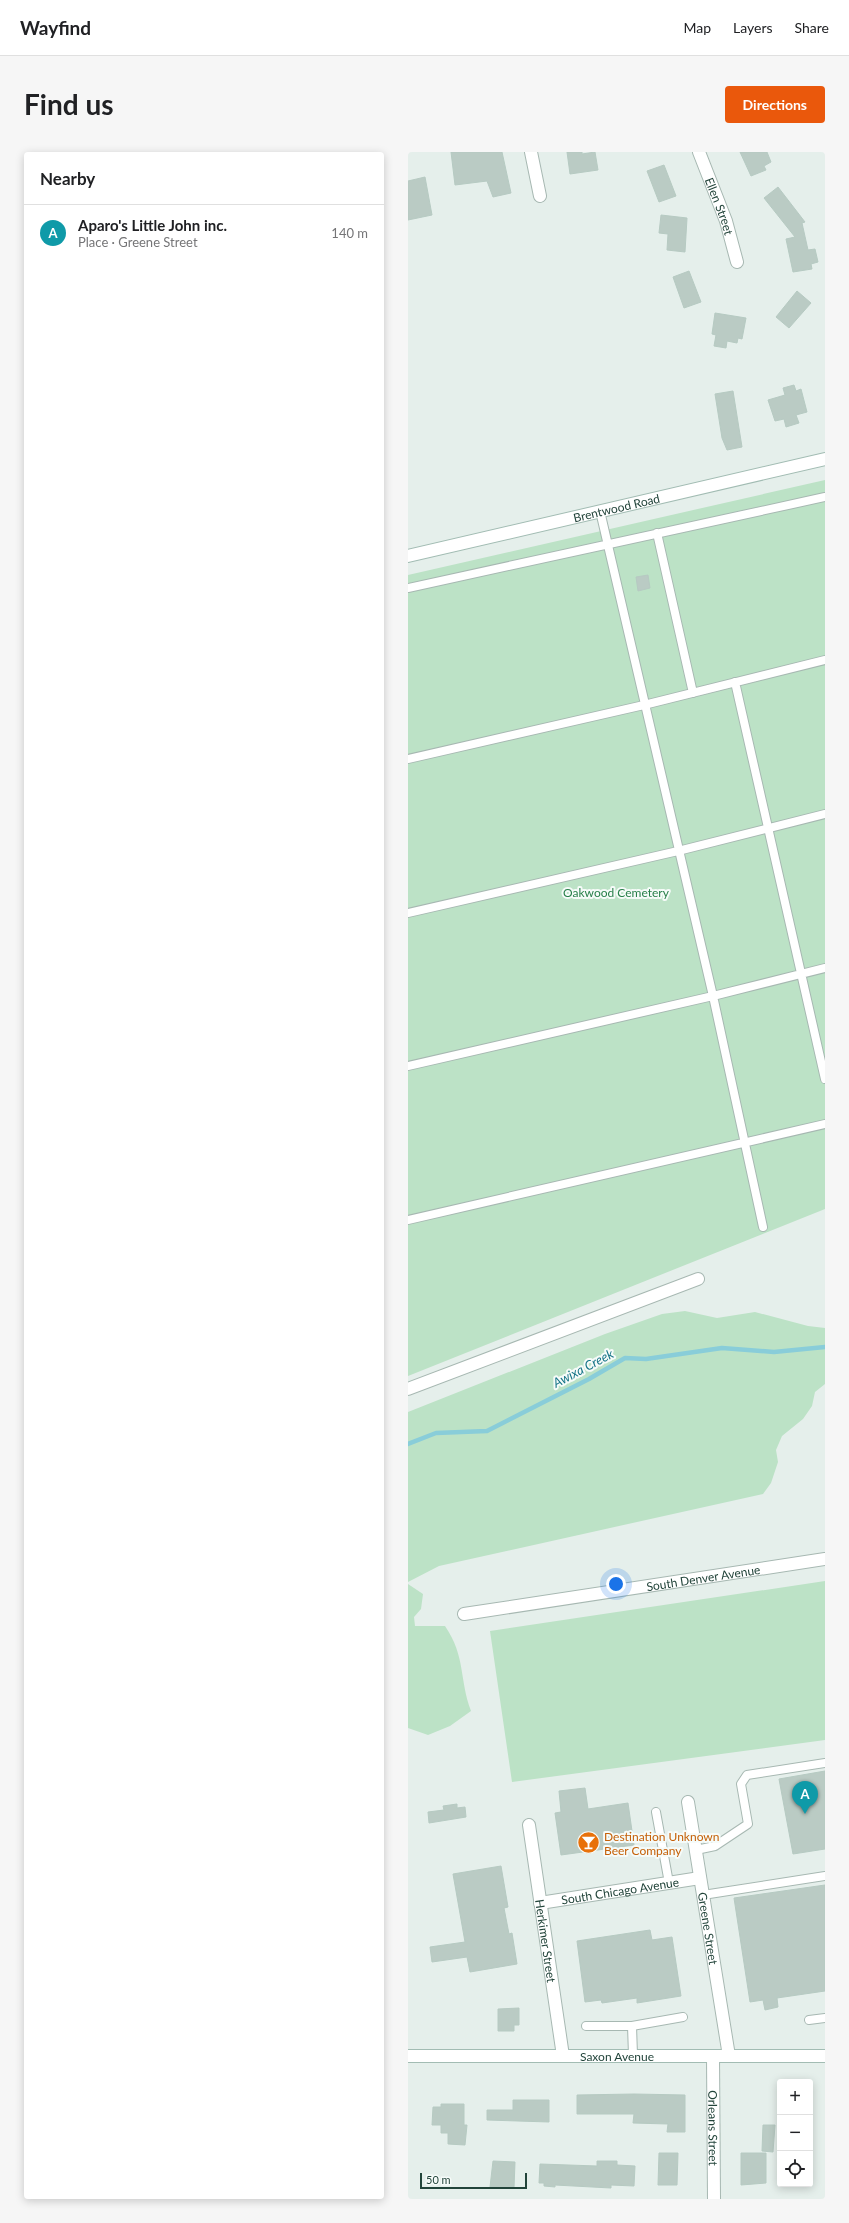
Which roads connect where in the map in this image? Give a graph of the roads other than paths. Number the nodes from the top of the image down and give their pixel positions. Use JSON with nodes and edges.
{"nodes":[{"id":1,"x":531,"y":152,"type":"edge"},
{"id":2,"x":699,"y":152,"type":"edge"},
{"id":3,"x":540,"y":196,"type":"dead end"},
{"id":4,"x":737,"y":262,"type":"dead end"},
{"id":5,"x":825,"y":459,"type":"edge"},
{"id":6,"x":825,"y":497,"type":"edge"},
{"id":7,"x":600,"y":511,"type":"junction"},
{"id":8,"x":657,"y":533,"type":"junction"},
{"id":9,"x":607,"y":544,"type":"junction"},
{"id":10,"x":408,"y":556,"type":"edge"},
{"id":11,"x":408,"y":588,"type":"edge"},
{"id":12,"x":825,"y":660,"type":"edge"},
{"id":13,"x":735,"y":682,"type":"junction"},
{"id":14,"x":693,"y":693,"type":"junction"},
{"id":15,"x":644,"y":705,"type":"junction"},
{"id":16,"x":408,"y":759,"type":"edge"},
{"id":17,"x":825,"y":814,"type":"edge"},
{"id":18,"x":768,"y":829,"type":"junction"},
{"id":19,"x":678,"y":851,"type":"junction"},
{"id":20,"x":408,"y":913,"type":"edge"},
{"id":21,"x":825,"y":968,"type":"edge"},
{"id":22,"x":801,"y":974,"type":"junction"},
{"id":23,"x":713,"y":996,"type":"junction"},
{"id":24,"x":408,"y":1066,"type":"edge"},
{"id":25,"x":825,"y":1079,"type":"edge"},
{"id":26,"x":825,"y":1124,"type":"edge"},
{"id":27,"x":745,"y":1143,"type":"junction"},
{"id":28,"x":408,"y":1220,"type":"edge"},
{"id":29,"x":763,"y":1228,"type":"dead end"},
{"id":30,"x":698,"y":1279,"type":"dead end"},
{"id":31,"x":408,"y":1389,"type":"edge"},
{"id":32,"x":825,"y":1559,"type":"edge"},
{"id":33,"x":464,"y":1614,"type":"dead end"},
{"id":34,"x":825,"y":1763,"type":"edge"},
{"id":35,"x":688,"y":1802,"type":"dead end"},
{"id":36,"x":656,"y":1812,"type":"dead end"},
{"id":37,"x":529,"y":1825,"type":"dead end"},
{"id":38,"x":696,"y":1850,"type":"junction"},
{"id":39,"x":825,"y":1876,"type":"edge"},
{"id":40,"x":700,"y":1878,"type":"junction"},
{"id":41,"x":668,"y":1883,"type":"junction"},
{"id":42,"x":703,"y":1896,"type":"junction"},
{"id":43,"x":540,"y":1903,"type":"junction"},
{"id":44,"x":683,"y":2017,"type":"dead end"},
{"id":45,"x":825,"y":2018,"type":"edge"},
{"id":46,"x":809,"y":2020,"type":"dead end"},
{"id":47,"x":586,"y":2026,"type":"dead end"},
{"id":48,"x":632,"y":2026,"type":"junction"},
{"id":49,"x":633,"y":2055,"type":"junction"},
{"id":50,"x":408,"y":2056,"type":"edge"},
{"id":51,"x":564,"y":2056,"type":"junction"},
{"id":52,"x":713,"y":2056,"type":"junction"},
{"id":53,"x":729,"y":2056,"type":"junction"},
{"id":54,"x":825,"y":2056,"type":"edge"},
{"id":55,"x":714,"y":2199,"type":"edge"}],
"edges":[{"from":1,"to":3,"type":"street"},
{"from":2,"to":4,"type":"street","name":"Ellen Street"},
{"from":5,"to":7,"type":"street","name":"Brentwood Road"},
{"from":6,"to":8,"type":"lane"},
{"from":7,"to":9,"type":"lane"},
{"from":7,"to":10,"type":"street","name":"Brentwood Road"},
{"from":8,"to":9,"type":"lane"},
{"from":8,"to":14,"type":"lane"},
{"from":9,"to":11,"type":"lane"},
{"from":9,"to":15,"type":"lane"},
{"from":12,"to":13,"type":"lane"},
{"from":13,"to":14,"type":"lane"},
{"from":13,"to":18,"type":"lane"},
{"from":14,"to":15,"type":"lane"},
{"from":15,"to":16,"type":"lane"},
{"from":15,"to":19,"type":"lane"},
{"from":17,"to":18,"type":"lane"},
{"from":18,"to":19,"type":"lane"},
{"from":18,"to":22,"type":"lane"},
{"from":19,"to":20,"type":"lane"},
{"from":19,"to":23,"type":"lane"},
{"from":21,"to":22,"type":"lane"},
{"from":22,"to":23,"type":"lane"},
{"from":22,"to":25,"type":"lane"},
{"from":23,"to":24,"type":"lane"},
{"from":23,"to":27,"type":"lane"},
{"from":26,"to":27,"type":"lane"},
{"from":27,"to":28,"type":"lane"},
{"from":27,"to":29,"type":"lane"},
{"from":30,"to":31,"type":"street"},
{"from":32,"to":33,"type":"street","name":"South Denver Avenue"},
{"from":34,"to":38,"type":"lane"},
{"from":35,"to":38,"type":"street","name":"Greene Street"},
{"from":36,"to":41,"type":"lane"},
{"from":37,"to":43,"type":"street","name":"Herkimer Street"},
{"from":38,"to":40,"type":"street","name":"Greene Street"},
{"from":39,"to":42,"type":"lane"},
{"from":40,"to":41,"type":"street","name":"South Chicago Avenue"},
{"from":40,"to":42,"type":"street","name":"Greene Street"},
{"from":41,"to":43,"type":"street","name":"South Chicago Avenue"},
{"from":42,"to":53,"type":"street","name":"Greene Street"},
{"from":43,"to":51,"type":"street","name":"Herkimer Street"},
{"from":44,"to":48,"type":"lane"},
{"from":45,"to":46,"type":"lane"},
{"from":47,"to":48,"type":"lane"},
{"from":48,"to":49,"type":"lane"},
{"from":49,"to":51,"type":"street","name":"Saxon Avenue"},
{"from":49,"to":52,"type":"street","name":"Saxon Avenue"},
{"from":50,"to":51,"type":"street","name":"Saxon Avenue"},
{"from":52,"to":53,"type":"street","name":"Saxon Avenue"},
{"from":52,"to":55,"type":"street","name":"Orleans Street"},
{"from":53,"to":54,"type":"street","name":"Saxon Avenue"}]}
